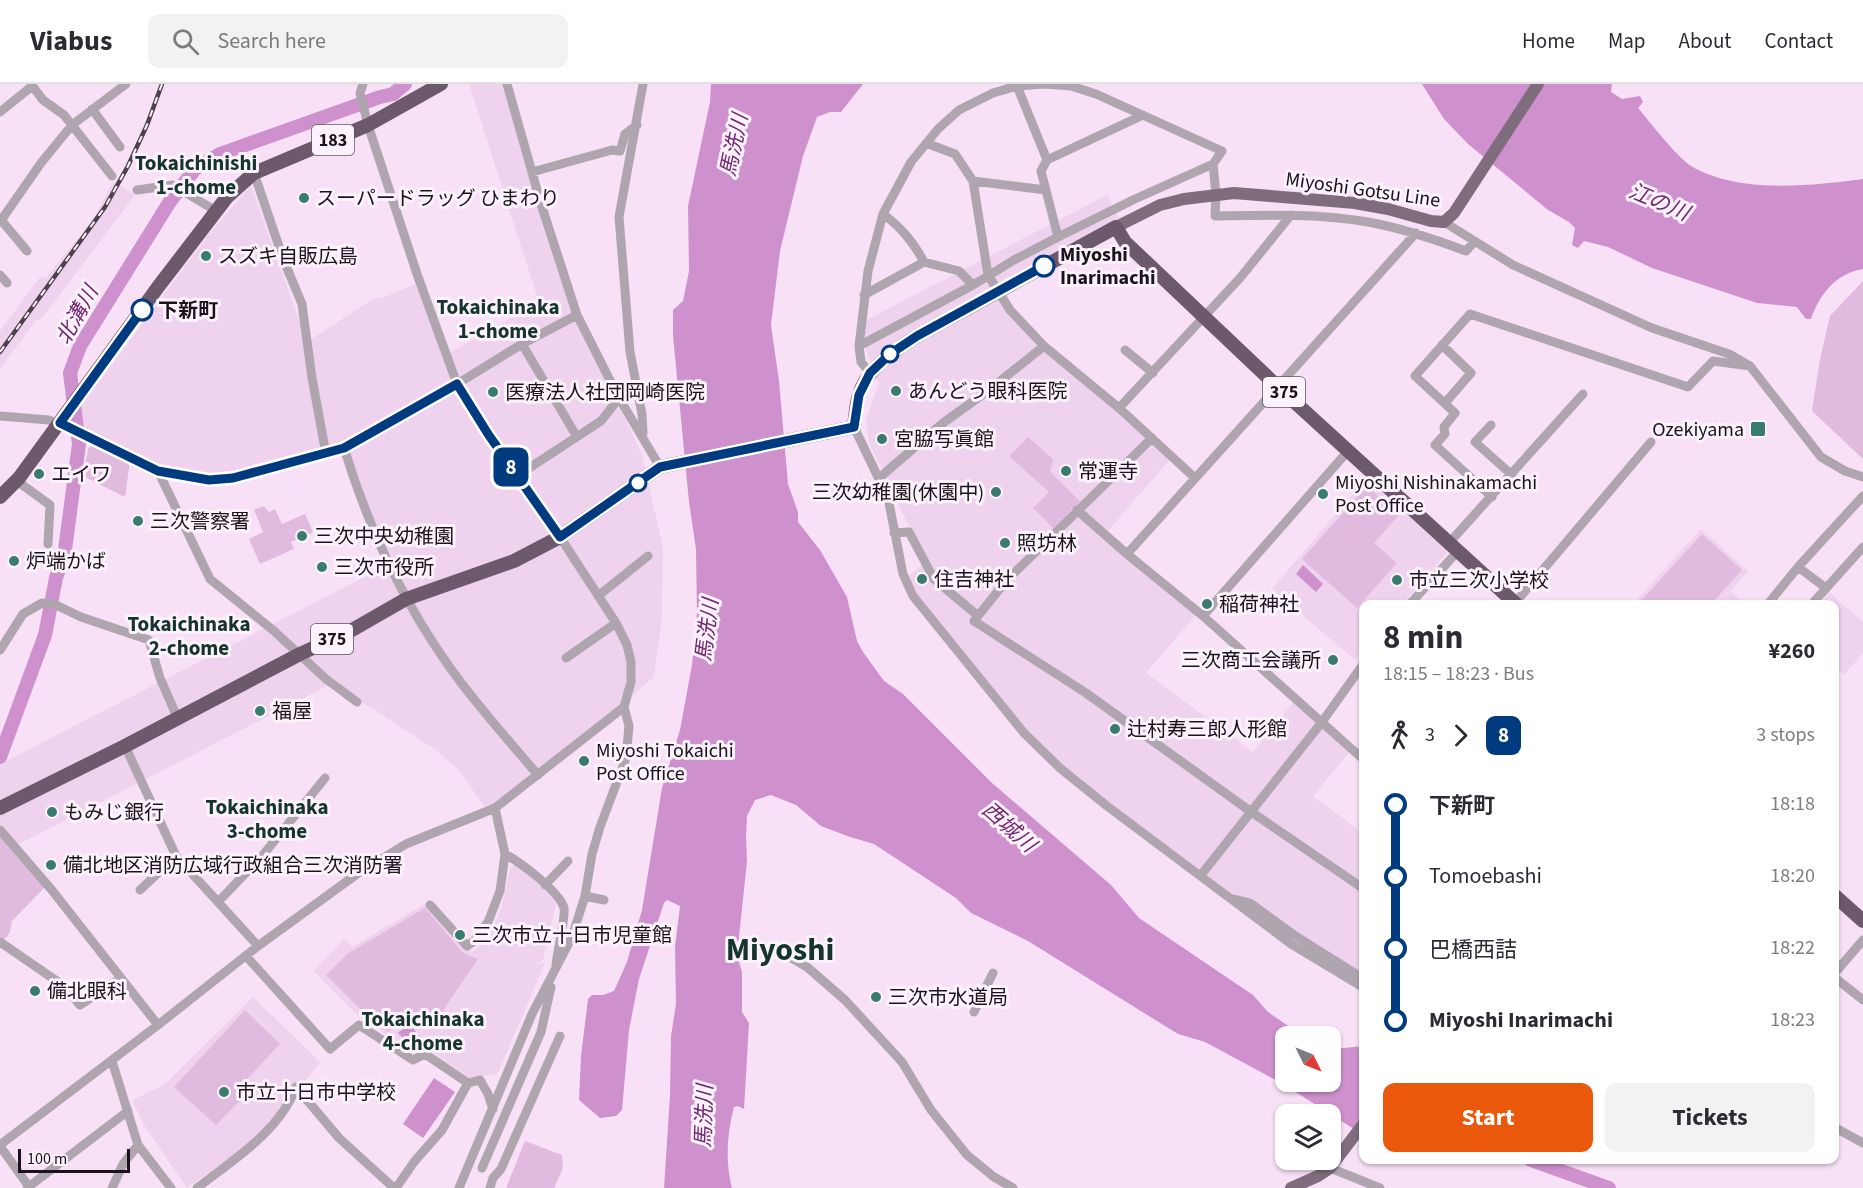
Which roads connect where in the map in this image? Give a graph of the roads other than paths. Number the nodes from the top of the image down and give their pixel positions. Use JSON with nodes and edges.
{"nodes":[{"id":1,"x":126,"y":84,"type":"edge"},
{"id":2,"x":441,"y":84,"type":"edge"},
{"id":3,"x":507,"y":84,"type":"edge"},
{"id":4,"x":643,"y":84,"type":"edge"},
{"id":5,"x":1538,"y":84,"type":"edge"},
{"id":6,"x":31,"y":86,"type":"edge"},
{"id":7,"x":1017,"y":86,"type":"junction"},
{"id":8,"x":360,"y":90,"type":"edge"},
{"id":9,"x":92,"y":110,"type":"junction"},
{"id":10,"x":0,"y":112,"type":"edge"},
{"id":11,"x":1143,"y":115,"type":"junction"},
{"id":12,"x":72,"y":125,"type":"junction"},
{"id":13,"x":368,"y":125,"type":"junction"},
{"id":14,"x":636,"y":125,"type":"junction"},
{"id":15,"x":926,"y":143,"type":"junction"},
{"id":16,"x":120,"y":147,"type":"dead end"},
{"id":17,"x":1047,"y":160,"type":"junction"},
{"id":18,"x":1214,"y":164,"type":"junction"},
{"id":19,"x":532,"y":172,"type":"junction"},
{"id":20,"x":254,"y":173,"type":"junction"},
{"id":21,"x":112,"y":176,"type":"dead end"},
{"id":22,"x":973,"y":181,"type":"junction"},
{"id":23,"x":137,"y":190,"type":"dead end"},
{"id":24,"x":1046,"y":190,"type":"junction"},
{"id":25,"x":1216,"y":194,"type":"junction"},
{"id":26,"x":216,"y":211,"type":"junction"},
{"id":27,"x":883,"y":214,"type":"junction"},
{"id":28,"x":1291,"y":215,"type":"junction"},
{"id":29,"x":1,"y":221,"type":"edge"},
{"id":30,"x":1444,"y":222,"type":"junction"},
{"id":31,"x":1116,"y":227,"type":"junction"},
{"id":32,"x":1416,"y":233,"type":"junction"},
{"id":33,"x":1058,"y":237,"type":"junction"},
{"id":34,"x":1474,"y":242,"type":"junction"},
{"id":35,"x":27,"y":251,"type":"dead end"},
{"id":36,"x":924,"y":262,"type":"junction"},
{"id":37,"x":0,"y":275,"type":"edge"},
{"id":38,"x":988,"y":275,"type":"junction"},
{"id":39,"x":7,"y":283,"type":"dead end"},
{"id":40,"x":973,"y":285,"type":"junction"},
{"id":41,"x":999,"y":291,"type":"junction"},
{"id":42,"x":864,"y":295,"type":"junction"},
{"id":43,"x":577,"y":315,"type":"junction"},
{"id":44,"x":1204,"y":317,"type":"junction"},
{"id":45,"x":522,"y":344,"type":"junction"},
{"id":46,"x":1442,"y":345,"type":"junction"},
{"id":47,"x":859,"y":346,"type":"junction"},
{"id":48,"x":1044,"y":346,"type":"junction"},
{"id":49,"x":1125,"y":350,"type":"dead end"},
{"id":50,"x":1750,"y":366,"type":"junction"},
{"id":51,"x":870,"y":373,"type":"junction"},
{"id":52,"x":1153,"y":373,"type":"junction"},
{"id":53,"x":457,"y":384,"type":"junction"},
{"id":54,"x":1277,"y":386,"type":"junction"},
{"id":55,"x":1583,"y":394,"type":"dead end"},
{"id":56,"x":618,"y":398,"type":"junction"},
{"id":57,"x":1444,"y":403,"type":"junction"},
{"id":58,"x":1119,"y":408,"type":"junction"},
{"id":59,"x":0,"y":416,"type":"edge"},
{"id":60,"x":60,"y":423,"type":"junction"},
{"id":61,"x":1491,"y":424,"type":"dead end"},
{"id":62,"x":848,"y":428,"type":"junction"},
{"id":63,"x":577,"y":436,"type":"junction"},
{"id":64,"x":643,"y":436,"type":"junction"},
{"id":65,"x":1152,"y":438,"type":"junction"},
{"id":66,"x":1651,"y":442,"type":"dead end"},
{"id":67,"x":344,"y":448,"type":"junction"},
{"id":68,"x":1348,"y":451,"type":"junction"},
{"id":69,"x":326,"y":454,"type":"junction"},
{"id":70,"x":660,"y":467,"type":"junction"},
{"id":71,"x":158,"y":471,"type":"junction"},
{"id":72,"x":1512,"y":475,"type":"junction"},
{"id":73,"x":517,"y":476,"type":"junction"},
{"id":74,"x":1863,"y":477,"type":"edge"},
{"id":75,"x":879,"y":478,"type":"junction"},
{"id":76,"x":1195,"y":478,"type":"junction"},
{"id":77,"x":17,"y":480,"type":"junction"},
{"id":78,"x":1863,"y":496,"type":"edge"},
{"id":79,"x":0,"y":497,"type":"edge"},
{"id":80,"x":1492,"y":497,"type":"junction"},
{"id":81,"x":1077,"y":510,"type":"junction"},
{"id":82,"x":894,"y":533,"type":"junction"},
{"id":83,"x":560,"y":537,"type":"junction"},
{"id":84,"x":48,"y":544,"type":"dead end"},
{"id":85,"x":1454,"y":547,"type":"junction"},
{"id":86,"x":1863,"y":547,"type":"edge"},
{"id":87,"x":1126,"y":554,"type":"junction"},
{"id":88,"x":648,"y":556,"type":"dead end"},
{"id":89,"x":1798,"y":567,"type":"junction"},
{"id":90,"x":1826,"y":588,"type":"junction"},
{"id":91,"x":598,"y":596,"type":"junction"},
{"id":92,"x":406,"y":599,"type":"junction"},
{"id":93,"x":1413,"y":600,"type":"edge"},
{"id":94,"x":1512,"y":600,"type":"edge"},
{"id":95,"x":1519,"y":600,"type":"edge"},
{"id":96,"x":1772,"y":600,"type":"edge"},
{"id":97,"x":1816,"y":600,"type":"edge"},
{"id":98,"x":977,"y":615,"type":"junction"},
{"id":99,"x":1203,"y":616,"type":"junction"},
{"id":100,"x":616,"y":623,"type":"junction"},
{"id":101,"x":0,"y":650,"type":"edge"},
{"id":102,"x":300,"y":654,"type":"junction"},
{"id":103,"x":566,"y":658,"type":"dead end"},
{"id":104,"x":1359,"y":670,"type":"edge"},
{"id":105,"x":357,"y":702,"type":"dead end"},
{"id":106,"x":624,"y":707,"type":"junction"},
{"id":107,"x":177,"y":717,"type":"junction"},
{"id":108,"x":1322,"y":722,"type":"junction"},
{"id":109,"x":125,"y":746,"type":"junction"},
{"id":110,"x":1359,"y":755,"type":"edge"},
{"id":111,"x":538,"y":775,"type":"junction"},
{"id":112,"x":325,"y":778,"type":"dead end"},
{"id":113,"x":0,"y":808,"type":"edge"},
{"id":114,"x":495,"y":808,"type":"junction"},
{"id":115,"x":1250,"y":811,"type":"junction"},
{"id":116,"x":0,"y":830,"type":"edge"},
{"id":117,"x":505,"y":854,"type":"junction"},
{"id":118,"x":176,"y":856,"type":"junction"},
{"id":119,"x":568,"y":861,"type":"dead end"},
{"id":120,"x":1201,"y":875,"type":"junction"},
{"id":121,"x":545,"y":885,"type":"junction"},
{"id":122,"x":1359,"y":886,"type":"edge"},
{"id":123,"x":140,"y":890,"type":"dead end"},
{"id":124,"x":585,"y":896,"type":"junction"},
{"id":125,"x":1229,"y":897,"type":"junction"},
{"id":126,"x":1839,"y":899,"type":"edge"},
{"id":127,"x":604,"y":900,"type":"dead end"},
{"id":128,"x":218,"y":902,"type":"junction"},
{"id":129,"x":430,"y":905,"type":"dead end"},
{"id":130,"x":1863,"y":921,"type":"edge"},
{"id":131,"x":1863,"y":939,"type":"edge"},
{"id":132,"x":0,"y":942,"type":"edge"},
{"id":133,"x":258,"y":946,"type":"junction"},
{"id":134,"x":783,"y":953,"type":"dead end"},
{"id":135,"x":246,"y":956,"type":"junction"},
{"id":136,"x":1839,"y":970,"type":"edge"},
{"id":137,"x":554,"y":973,"type":"junction"},
{"id":138,"x":993,"y":973,"type":"dead end"},
{"id":139,"x":1359,"y":976,"type":"edge"},
{"id":140,"x":121,"y":978,"type":"junction"},
{"id":141,"x":1839,"y":980,"type":"edge"},
{"id":142,"x":1359,"y":985,"type":"edge"},
{"id":143,"x":1863,"y":1000,"type":"edge"},
{"id":144,"x":974,"y":1012,"type":"dead end"},
{"id":145,"x":158,"y":1025,"type":"junction"},
{"id":146,"x":560,"y":1036,"type":"dead end"},
{"id":147,"x":112,"y":1061,"type":"junction"},
{"id":148,"x":468,"y":1083,"type":"junction"},
{"id":149,"x":493,"y":1109,"type":"junction"},
{"id":150,"x":128,"y":1111,"type":"junction"},
{"id":151,"x":1359,"y":1129,"type":"edge"},
{"id":152,"x":1839,"y":1130,"type":"edge"},
{"id":153,"x":1863,"y":1143,"type":"edge"},
{"id":154,"x":138,"y":1145,"type":"junction"},
{"id":155,"x":0,"y":1146,"type":"edge"},
{"id":156,"x":1341,"y":1153,"type":"edge"},
{"id":157,"x":1341,"y":1167,"type":"edge"},
{"id":158,"x":482,"y":1168,"type":"dead end"},
{"id":159,"x":1325,"y":1170,"type":"edge"},
{"id":160,"x":28,"y":1188,"type":"edge"},
{"id":161,"x":112,"y":1188,"type":"edge"},
{"id":162,"x":171,"y":1188,"type":"edge"},
{"id":163,"x":197,"y":1188,"type":"edge"},
{"id":164,"x":395,"y":1188,"type":"edge"},
{"id":165,"x":459,"y":1188,"type":"edge"},
{"id":166,"x":490,"y":1188,"type":"edge"},
{"id":167,"x":1013,"y":1188,"type":"edge"},
{"id":168,"x":1292,"y":1188,"type":"edge"},
{"id":169,"x":1380,"y":1188,"type":"edge"}],
"edges":[{"from":1,"to":9,"type":"street"},
{"from":2,"to":13,"type":"highway","number":"183"},
{"from":3,"to":19,"type":"street"},
{"from":4,"to":14,"type":"street"},
{"from":5,"to":30,"type":"main road","name":"Miyoshi Gotsu Line"},
{"from":6,"to":10,"type":"street"},
{"from":6,"to":12,"type":"street"},
{"from":7,"to":11,"type":"street"},
{"from":7,"to":15,"type":"street"},
{"from":7,"to":17,"type":"street"},
{"from":8,"to":13,"type":"street"},
{"from":9,"to":12,"type":"street"},
{"from":9,"to":16,"type":"street"},
{"from":11,"to":17,"type":"street"},
{"from":11,"to":18,"type":"street"},
{"from":12,"to":21,"type":"street"},
{"from":12,"to":29,"type":"street"},
{"from":13,"to":20,"type":"highway","number":"183"},
{"from":13,"to":53,"type":"street"},
{"from":14,"to":19,"type":"street"},
{"from":14,"to":64,"type":"street"},
{"from":15,"to":22,"type":"street"},
{"from":15,"to":27,"type":"street"},
{"from":17,"to":24,"type":"street"},
{"from":18,"to":25,"type":"street"},
{"from":18,"to":33,"type":"street"},
{"from":19,"to":43,"type":"street"},
{"from":20,"to":26,"type":"highway","number":"183"},
{"from":20,"to":69,"type":"street"},
{"from":22,"to":24,"type":"street"},
{"from":22,"to":38,"type":"street"},
{"from":23,"to":26,"type":"street"},
{"from":24,"to":33,"type":"street"},
{"from":25,"to":28,"type":"street"},
{"from":25,"to":30,"type":"main road","name":"Miyoshi Gotsu Line"},
{"from":25,"to":31,"type":"main road","name":"Miyoshi Gotsu Line"},
{"from":26,"to":60,"type":"highway","number":"183"},
{"from":27,"to":36,"type":"street"},
{"from":27,"to":42,"type":"street"},
{"from":28,"to":32,"type":"street"},
{"from":28,"to":44,"type":"street"},
{"from":29,"to":35,"type":"street"},
{"from":30,"to":34,"type":"street"},
{"from":31,"to":41,"type":"highway"},
{"from":31,"to":44,"type":"highway","number":"375"},
{"from":32,"to":34,"type":"street"},
{"from":32,"to":54,"type":"street"},
{"from":33,"to":38,"type":"street"},
{"from":34,"to":50,"type":"street"},
{"from":36,"to":40,"type":"street"},
{"from":36,"to":42,"type":"street"},
{"from":37,"to":39,"type":"street"},
{"from":38,"to":40,"type":"street"},
{"from":38,"to":41,"type":"street"},
{"from":40,"to":47,"type":"street"},
{"from":41,"to":48,"type":"street"},
{"from":41,"to":51,"type":"highway"},
{"from":42,"to":47,"type":"street"},
{"from":43,"to":45,"type":"street"},
{"from":43,"to":56,"type":"street"},
{"from":44,"to":52,"type":"street"},
{"from":44,"to":54,"type":"highway","number":"375"},
{"from":45,"to":53,"type":"street"},
{"from":45,"to":63,"type":"street"},
{"from":46,"to":50,"type":"street"},
{"from":46,"to":57,"type":"street"},
{"from":46,"to":57,"type":"street"},
{"from":47,"to":51,"type":"street"},
{"from":48,"to":58,"type":"street"},
{"from":48,"to":75,"type":"street"},
{"from":49,"to":52,"type":"street"},
{"from":50,"to":74,"type":"street"},
{"from":51,"to":62,"type":"highway"},
{"from":52,"to":58,"type":"street"},
{"from":53,"to":67,"type":"street"},
{"from":53,"to":73,"type":"street"},
{"from":54,"to":68,"type":"highway","number":"375"},
{"from":54,"to":76,"type":"street"},
{"from":55,"to":72,"type":"street"},
{"from":56,"to":63,"type":"street"},
{"from":56,"to":64,"type":"street"},
{"from":57,"to":80,"type":"street"},
{"from":58,"to":65,"type":"street"},
{"from":59,"to":60,"type":"street"},
{"from":60,"to":71,"type":"street"},
{"from":60,"to":77,"type":"highway","number":"183"},
{"from":61,"to":72,"type":"street"},
{"from":62,"to":70,"type":"highway","number":"375"},
{"from":62,"to":75,"type":"street"},
{"from":63,"to":73,"type":"street"},
{"from":64,"to":70,"type":"street"},
{"from":65,"to":76,"type":"street"},
{"from":65,"to":81,"type":"street"},
{"from":66,"to":95,"type":"street"},
{"from":67,"to":69,"type":"street"},
{"from":67,"to":92,"type":"street"},
{"from":68,"to":85,"type":"highway","number":"375"},
{"from":68,"to":99,"type":"street"},
{"from":69,"to":71,"type":"street"},
{"from":70,"to":83,"type":"highway","number":"375"},
{"from":71,"to":102,"type":"street"},
{"from":72,"to":80,"type":"street"},
{"from":73,"to":83,"type":"street"},
{"from":75,"to":82,"type":"street"},
{"from":76,"to":87,"type":"street"},
{"from":77,"to":79,"type":"highway","number":"183"},
{"from":77,"to":84,"type":"street"},
{"from":78,"to":89,"type":"street"},
{"from":80,"to":85,"type":"street"},
{"from":81,"to":87,"type":"street"},
{"from":81,"to":98,"type":"street"},
{"from":82,"to":98,"type":"street"},
{"from":82,"to":120,"type":"street"},
{"from":83,"to":91,"type":"street"},
{"from":83,"to":92,"type":"highway","number":"375"},
{"from":85,"to":93,"type":"street"},
{"from":85,"to":94,"type":"highway","number":"375"},
{"from":86,"to":90,"type":"street"},
{"from":87,"to":99,"type":"street"},
{"from":88,"to":91,"type":"street"},
{"from":89,"to":90,"type":"street"},
{"from":89,"to":96,"type":"street"},
{"from":90,"to":97,"type":"street"},
{"from":91,"to":100,"type":"street"},
{"from":92,"to":102,"type":"highway","number":"375"},
{"from":92,"to":111,"type":"street"},
{"from":98,"to":115,"type":"street"},
{"from":99,"to":108,"type":"street"},
{"from":100,"to":103,"type":"street"},
{"from":100,"to":106,"type":"street"},
{"from":101,"to":107,"type":"street"},
{"from":102,"to":105,"type":"street"},
{"from":102,"to":107,"type":"highway","number":"375"},
{"from":104,"to":108,"type":"street"},
{"from":106,"to":111,"type":"street"},
{"from":106,"to":124,"type":"street"},
{"from":107,"to":109,"type":"highway","number":"375"},
{"from":108,"to":110,"type":"street"},
{"from":108,"to":115,"type":"street"},
{"from":109,"to":113,"type":"highway","number":"375"},
{"from":109,"to":118,"type":"street"},
{"from":111,"to":114,"type":"street"},
{"from":112,"to":128,"type":"street"},
{"from":114,"to":117,"type":"street"},
{"from":114,"to":133,"type":"street"},
{"from":115,"to":120,"type":"street"},
{"from":115,"to":122,"type":"street"},
{"from":116,"to":140,"type":"street"},
{"from":117,"to":121,"type":"street"},
{"from":117,"to":129,"type":"street"},
{"from":118,"to":123,"type":"street"},
{"from":118,"to":128,"type":"street"},
{"from":119,"to":121,"type":"street"},
{"from":120,"to":125,"type":"street"},
{"from":121,"to":137,"type":"street"},
{"from":124,"to":127,"type":"street"},
{"from":124,"to":137,"type":"street"},
{"from":125,"to":139,"type":"street"},
{"from":125,"to":142,"type":"street"},
{"from":126,"to":130,"type":"highway"},
{"from":128,"to":133,"type":"street"},
{"from":131,"to":136,"type":"street"},
{"from":132,"to":140,"type":"street"},
{"from":133,"to":135,"type":"street"},
{"from":134,"to":167,"type":"street"},
{"from":135,"to":145,"type":"street"},
{"from":135,"to":148,"type":"street"},
{"from":137,"to":149,"type":"street"},
{"from":137,"to":158,"type":"street"},
{"from":138,"to":144,"type":"street"},
{"from":140,"to":145,"type":"street"},
{"from":141,"to":143,"type":"street"},
{"from":145,"to":147,"type":"street"},
{"from":146,"to":166,"type":"street"},
{"from":147,"to":150,"type":"street"},
{"from":147,"to":155,"type":"street"},
{"from":148,"to":149,"type":"street"},
{"from":148,"to":164,"type":"street"},
{"from":149,"to":165,"type":"street"},
{"from":150,"to":154,"type":"street"},
{"from":150,"to":160,"type":"street"},
{"from":151,"to":156,"type":"main road"},
{"from":152,"to":153,"type":"street"},
{"from":154,"to":161,"type":"street"},
{"from":154,"to":162,"type":"street"},
{"from":155,"to":160,"type":"street"},
{"from":157,"to":169,"type":"street"},
{"from":159,"to":168,"type":"main road"},
{"from":163,"to":164,"type":"street"}]}
